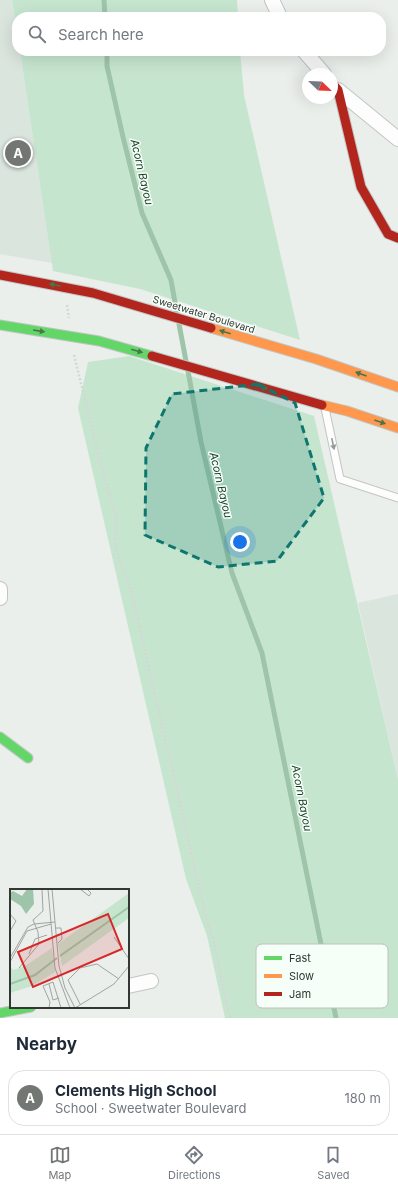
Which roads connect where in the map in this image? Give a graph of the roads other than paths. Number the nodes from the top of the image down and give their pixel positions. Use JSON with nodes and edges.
{"nodes":[{"id":1,"x":272,"y":0,"type":"edge"},
{"id":2,"x":278,"y":12,"type":"edge"},
{"id":3,"x":308,"y":56,"type":"edge"},
{"id":4,"x":319,"y":68,"type":"edge"},
{"id":5,"x":338,"y":89,"type":"edge"},
{"id":6,"x":338,"y":99,"type":"edge"},
{"id":7,"x":398,"y":139,"type":"edge"},
{"id":8,"x":398,"y":238,"type":"edge"},
{"id":9,"x":0,"y":275,"type":"edge"},
{"id":10,"x":0,"y":325,"type":"edge"},
{"id":11,"x":398,"y":388,"type":"edge"},
{"id":12,"x":325,"y":406,"type":"junction"},
{"id":13,"x":398,"y":428,"type":"edge"},
{"id":14,"x":398,"y":498,"type":"edge"},
{"id":15,"x":0,"y":589,"type":"edge"},
{"id":16,"x":0,"y":598,"type":"edge"},
{"id":17,"x":0,"y":737,"type":"edge"},
{"id":18,"x":28,"y":758,"type":"dead end"},
{"id":19,"x":151,"y":981,"type":"dead end"},
{"id":20,"x":129,"y":986,"type":"edge"},
{"id":21,"x":26,"y":1008,"type":"edge"},
{"id":22,"x":0,"y":1013,"type":"edge"}],
"edges":[{"from":1,"to":2,"type":"street"},
{"from":3,"to":4,"type":"street"},
{"from":5,"to":7,"type":"street"},
{"from":6,"to":8,"type":"main road"},
{"from":11,"to":9,"type":"main road","name":"Sweetwater Boulevard","one_way":true},
{"from":10,"to":12,"type":"main road","one_way":true},
{"from":12,"to":13,"type":"main road","one_way":true},
{"from":12,"to":14,"type":"lane","one_way":true},
{"from":15,"to":16,"type":"street"},
{"from":17,"to":18,"type":"main road"},
{"from":19,"to":20,"type":"street"},
{"from":21,"to":22,"type":"main road"}]}
